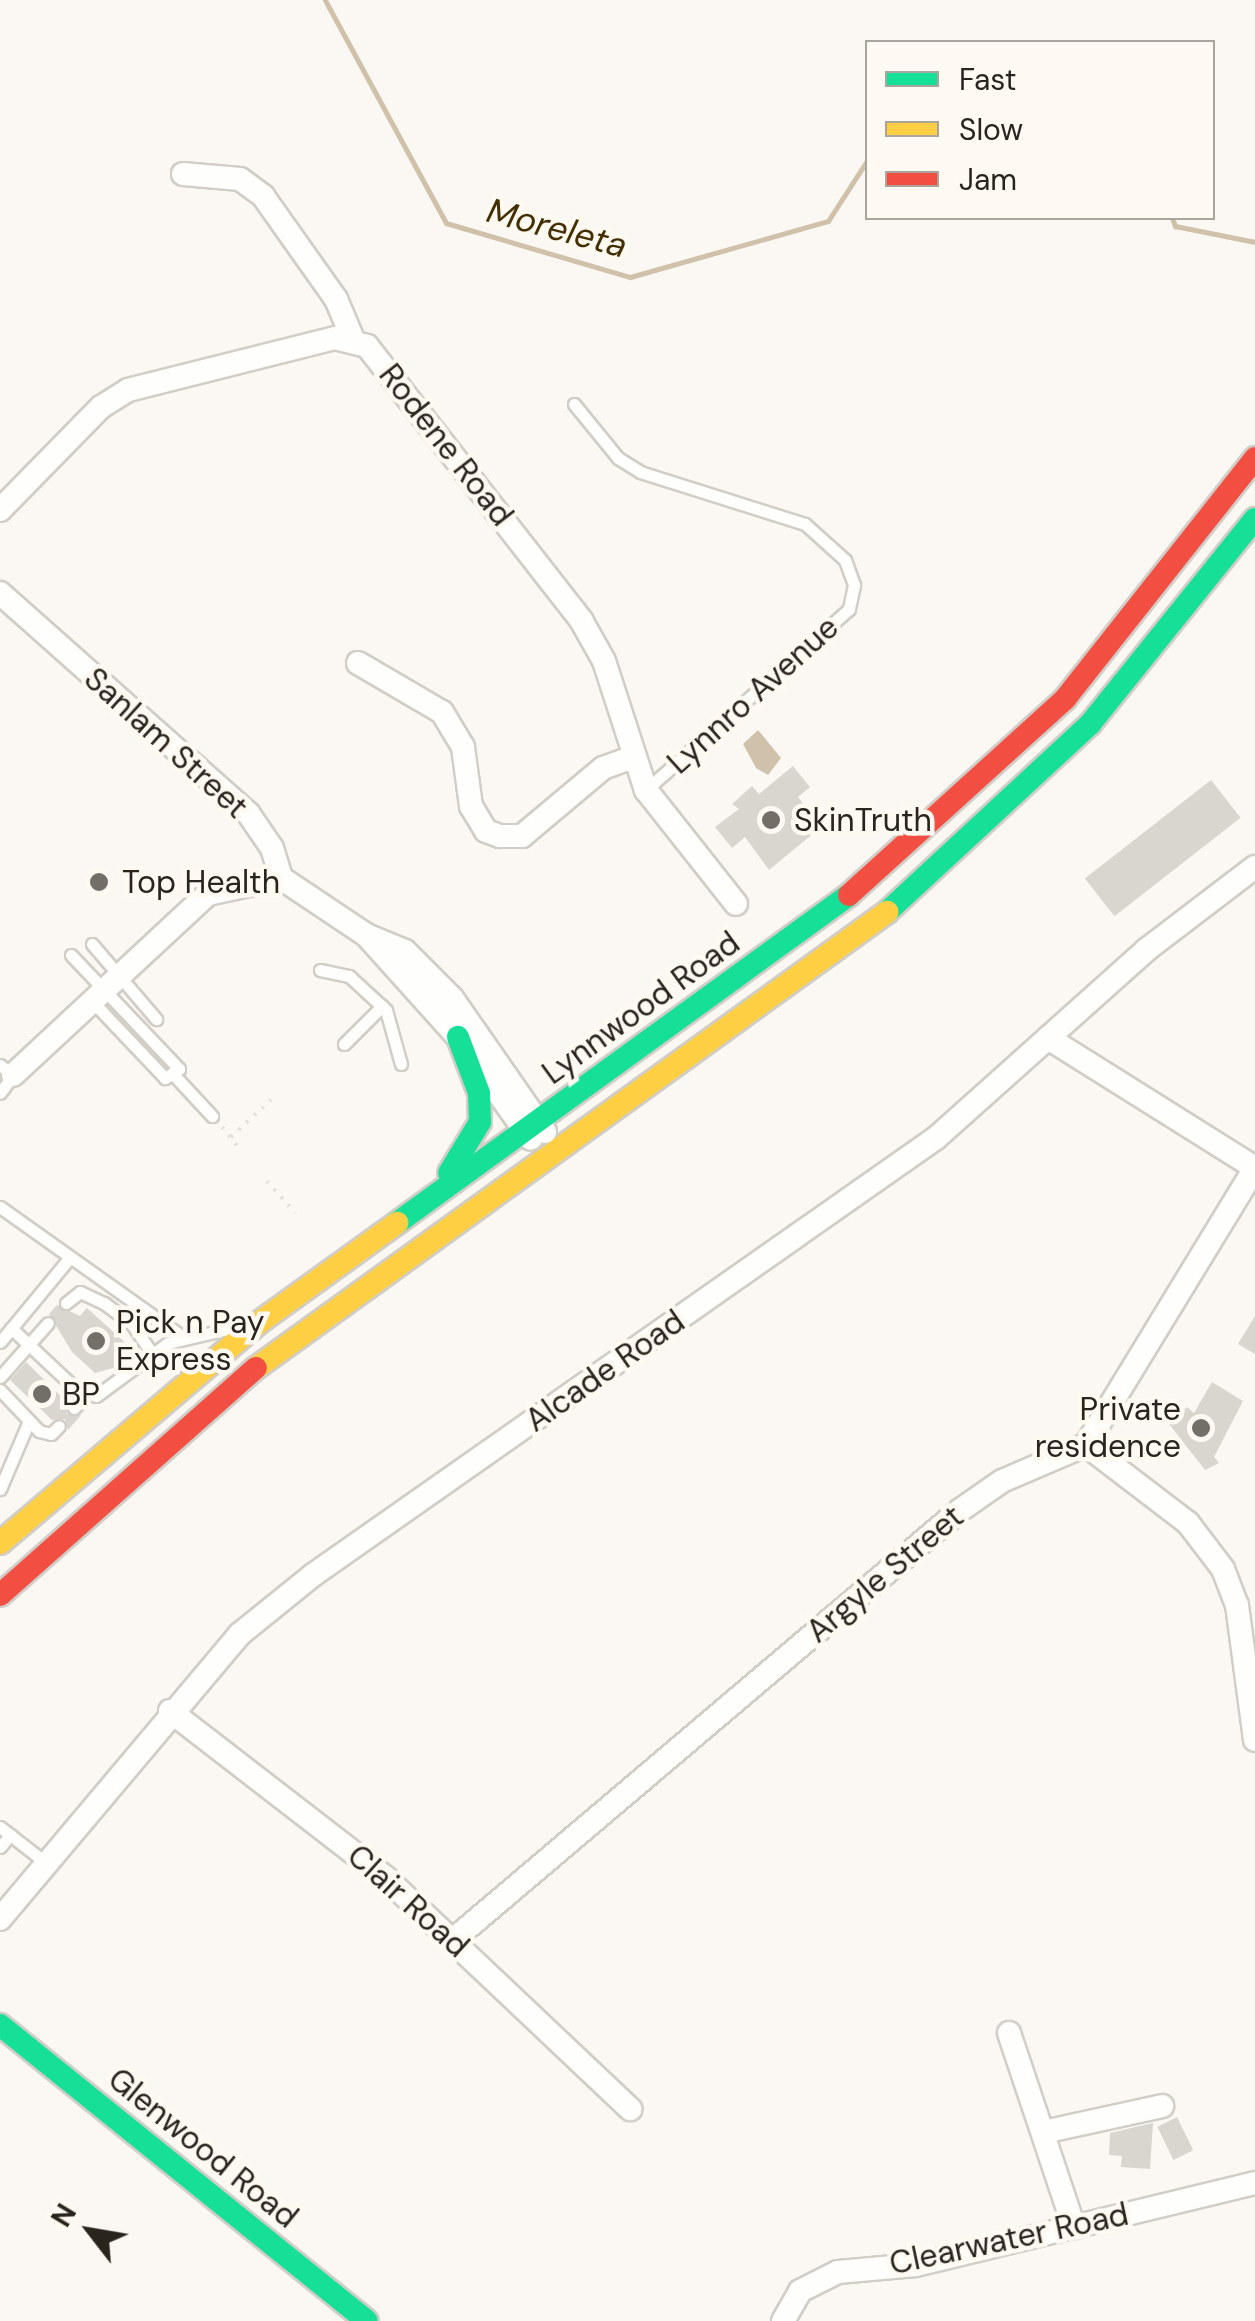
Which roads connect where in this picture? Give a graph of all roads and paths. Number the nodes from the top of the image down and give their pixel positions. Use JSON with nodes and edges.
{"nodes":[{"id":1,"x":183,"y":174,"type":"dead end"},
{"id":2,"x":354,"y":342,"type":"junction"},
{"id":3,"x":574,"y":404,"type":"dead end"},
{"id":4,"x":1255,"y":458,"type":"edge"},
{"id":5,"x":0,"y":510,"type":"edge"},
{"id":6,"x":1255,"y":519,"type":"edge"},
{"id":7,"x":0,"y":593,"type":"edge"},
{"id":8,"x":358,"y":663,"type":"dead end"},
{"id":9,"x":631,"y":758,"type":"junction"},
{"id":10,"x":646,"y":790,"type":"junction"},
{"id":11,"x":1255,"y":867,"type":"edge"},
{"id":12,"x":281,"y":878,"type":"junction"},
{"id":13,"x":736,"y":904,"type":"dead end"},
{"id":14,"x":366,"y":935,"type":"junction"},
{"id":15,"x":92,"y":944,"type":"dead end"},
{"id":16,"x":71,"y":954,"type":"dead end"},
{"id":17,"x":320,"y":970,"type":"dead end"},
{"id":18,"x":105,"y":987,"type":"junction"},
{"id":19,"x":382,"y":1006,"type":"junction"},
{"id":20,"x":156,"y":1019,"type":"dead end"},
{"id":21,"x":144,"y":1030,"type":"junction"},
{"id":22,"x":458,"y":1037,"type":"junction"},
{"id":23,"x":1048,"y":1038,"type":"junction"},
{"id":24,"x":130,"y":1042,"type":"junction"},
{"id":25,"x":344,"y":1044,"type":"dead end"},
{"id":26,"x":400,"y":1064,"type":"dead end"},
{"id":27,"x":172,"y":1073,"type":"junction"},
{"id":28,"x":4,"y":1078,"type":"edge"},
{"id":29,"x":278,"y":1094,"type":"dead end"},
{"id":30,"x":212,"y":1116,"type":"joint"},
{"id":31,"x":533,"y":1126,"type":"junction"},
{"id":32,"x":231,"y":1138,"type":"junction"},
{"id":33,"x":238,"y":1147,"type":"dead end"},
{"id":34,"x":550,"y":1158,"type":"junction"},
{"id":35,"x":1255,"y":1168,"type":"edge"},
{"id":36,"x":266,"y":1181,"type":"dead end"},
{"id":37,"x":418,"y":1207,"type":"junction"},
{"id":38,"x":0,"y":1208,"type":"edge"},
{"id":39,"x":295,"y":1214,"type":"dead end"},
{"id":40,"x":67,"y":1261,"type":"junction"},
{"id":41,"x":66,"y":1303,"type":"dead end"},
{"id":42,"x":48,"y":1323,"type":"dead end"},
{"id":43,"x":256,"y":1324,"type":"junction"},
{"id":44,"x":11,"y":1328,"type":"junction"},
{"id":45,"x":184,"y":1338,"type":"junction"},
{"id":46,"x":0,"y":1342,"type":"edge"},
{"id":47,"x":28,"y":1344,"type":"junction"},
{"id":48,"x":152,"y":1354,"type":"junction"},
{"id":49,"x":0,"y":1377,"type":"edge"},
{"id":50,"x":0,"y":1390,"type":"edge"},
{"id":51,"x":86,"y":1396,"type":"junction"},
{"id":52,"x":74,"y":1408,"type":"dead end"},
{"id":53,"x":29,"y":1421,"type":"junction"},
{"id":54,"x":59,"y":1426,"type":"dead end"},
{"id":55,"x":1086,"y":1444,"type":"junction"},
{"id":56,"x":0,"y":1488,"type":"edge"},
{"id":57,"x":0,"y":1544,"type":"edge"},
{"id":58,"x":0,"y":1595,"type":"edge"},
{"id":59,"x":170,"y":1711,"type":"junction"},
{"id":60,"x":1255,"y":1740,"type":"edge"},
{"id":61,"x":5,"y":1831,"type":"edge"},
{"id":62,"x":0,"y":1847,"type":"edge"},
{"id":63,"x":46,"y":1863,"type":"junction"},
{"id":64,"x":0,"y":1919,"type":"edge"},
{"id":65,"x":454,"y":1940,"type":"junction"},
{"id":66,"x":0,"y":2025,"type":"edge"},
{"id":67,"x":1009,"y":2033,"type":"dead end"},
{"id":68,"x":1162,"y":2106,"type":"dead end"},
{"id":69,"x":630,"y":2110,"type":"dead end"},
{"id":70,"x":1044,"y":2132,"type":"junction"},
{"id":71,"x":1255,"y":2183,"type":"edge"},
{"id":72,"x":1074,"y":2227,"type":"junction"},
{"id":73,"x":367,"y":2321,"type":"edge"},
{"id":74,"x":782,"y":2321,"type":"edge"}],
"edges":[{"from":1,"to":2,"type":"street"},
{"from":2,"to":5,"type":"street","name":"Rodene Road"},
{"from":2,"to":9,"type":"street","name":"Rodene Road"},
{"from":3,"to":10,"type":"lane","name":"Lynnro Avenue"},
{"from":4,"to":31,"type":"main road","name":"Lynnwood Road"},
{"from":6,"to":34,"type":"main road","name":"Lynnwood Road"},
{"from":7,"to":12,"type":"street","name":"Sanlam Street"},
{"from":8,"to":9,"type":"street"},
{"from":9,"to":10,"type":"street","name":"Rodene Road"},
{"from":10,"to":13,"type":"street","name":"Rodene Road"},
{"from":11,"to":23,"type":"street","name":"Alcade Road"},
{"from":12,"to":14,"type":"street"},
{"from":12,"to":18,"type":"street"},
{"from":14,"to":22,"type":"street"},
{"from":14,"to":31,"type":"street"},
{"from":15,"to":18,"type":"lane"},
{"from":16,"to":18,"type":"lane"},
{"from":17,"to":19,"type":"lane"},
{"from":18,"to":20,"type":"lane"},
{"from":18,"to":21,"type":"lane"},
{"from":18,"to":24,"type":"lane"},
{"from":18,"to":28,"type":"street"},
{"from":19,"to":25,"type":"lane"},
{"from":19,"to":26,"type":"lane"},
{"from":21,"to":24,"type":"lane"},
{"from":21,"to":27,"type":"lane"},
{"from":22,"to":31,"type":"street"},
{"from":22,"to":37,"type":"main road"},
{"from":23,"to":35,"type":"street"},
{"from":23,"to":59,"type":"street","name":"Alcade Road"},
{"from":24,"to":27,"type":"lane"},
{"from":27,"to":30,"type":"lane"},
{"from":29,"to":32,"type":"path"},
{"from":30,"to":32,"type":"path"},
{"from":31,"to":34,"type":"street"},
{"from":31,"to":37,"type":"main road","name":"Lynnwood Road"},
{"from":32,"to":33,"type":"path"},
{"from":34,"to":58,"type":"main road","name":"Lynnwood Road"},
{"from":35,"to":55,"type":"street"},
{"from":36,"to":39,"type":"path"},
{"from":37,"to":43,"type":"main road","name":"Lynnwood Road"},
{"from":38,"to":40,"type":"lane"},
{"from":40,"to":44,"type":"lane"},
{"from":40,"to":45,"type":"lane"},
{"from":41,"to":48,"type":"lane"},
{"from":42,"to":47,"type":"lane"},
{"from":43,"to":45,"type":"lane"},
{"from":43,"to":57,"type":"main road","name":"Lynnwood Road"},
{"from":44,"to":46,"type":"lane"},
{"from":44,"to":47,"type":"lane"},
{"from":45,"to":48,"type":"lane"},
{"from":47,"to":49,"type":"lane"},
{"from":47,"to":51,"type":"lane"},
{"from":48,"to":51,"type":"lane"},
{"from":50,"to":53,"type":"lane"},
{"from":51,"to":52,"type":"lane"},
{"from":53,"to":54,"type":"lane"},
{"from":53,"to":56,"type":"lane"},
{"from":55,"to":60,"type":"street"},
{"from":55,"to":65,"type":"street","name":"Argyle Street"},
{"from":59,"to":63,"type":"street","name":"Alcade Road"},
{"from":59,"to":65,"type":"street","name":"Clair Road"},
{"from":61,"to":62,"type":"lane"},
{"from":61,"to":63,"type":"lane"},
{"from":63,"to":64,"type":"street","name":"Alcade Road"},
{"from":65,"to":69,"type":"street","name":"Clair Road"},
{"from":66,"to":73,"type":"main road","name":"Glenwood Road"},
{"from":67,"to":70,"type":"street"},
{"from":68,"to":70,"type":"street"},
{"from":70,"to":72,"type":"street"},
{"from":71,"to":72,"type":"street","name":"Clearwater Road"},
{"from":72,"to":74,"type":"street","name":"Clearwater Road"}]}
